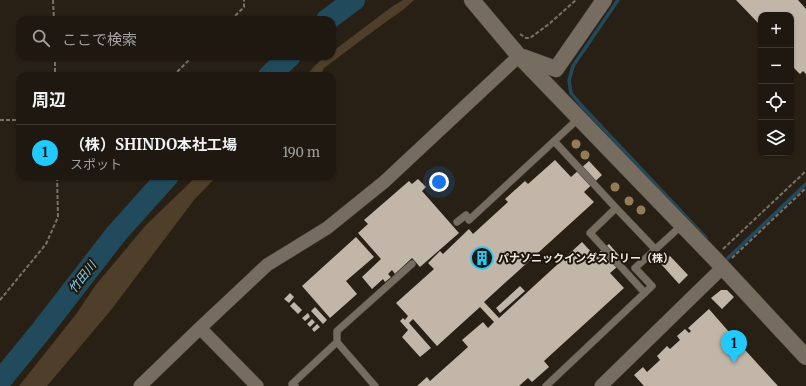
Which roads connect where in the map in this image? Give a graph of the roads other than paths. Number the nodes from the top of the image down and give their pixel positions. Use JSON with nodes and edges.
{"nodes":[{"id":1,"x":604,"y":0,"type":"edge"},
{"id":2,"x":477,"y":5,"type":"edge"},
{"id":3,"x":519,"y":56,"type":"junction"},
{"id":4,"x":579,"y":118,"type":"junction"},
{"id":5,"x":554,"y":141,"type":"junction"},
{"id":6,"x":616,"y":208,"type":"junction"},
{"id":7,"x":457,"y":222,"type":"dead end"},
{"id":8,"x":682,"y":225,"type":"junction"},
{"id":9,"x":656,"y":250,"type":"junction"},
{"id":10,"x":718,"y":263,"type":"junction"},
{"id":11,"x":412,"y":264,"type":"dead end"},
{"id":12,"x":645,"y":293,"type":"junction"},
{"id":13,"x":200,"y":328,"type":"junction"},
{"id":14,"x":337,"y":342,"type":"junction"},
{"id":15,"x":806,"y":357,"type":"edge"},
{"id":16,"x":140,"y":386,"type":"edge"},
{"id":17,"x":257,"y":386,"type":"edge"},
{"id":18,"x":294,"y":386,"type":"edge"},
{"id":19,"x":375,"y":386,"type":"edge"},
{"id":20,"x":546,"y":386,"type":"edge"},
{"id":21,"x":601,"y":386,"type":"edge"}],
"edges":[{"from":1,"to":3,"type":"street"},
{"from":2,"to":3,"type":"street"},
{"from":3,"to":4,"type":"street"},
{"from":3,"to":13,"type":"street"},
{"from":4,"to":5,"type":"lane"},
{"from":4,"to":8,"type":"street"},
{"from":5,"to":6,"type":"lane"},
{"from":5,"to":7,"type":"lane"},
{"from":6,"to":9,"type":"lane"},
{"from":6,"to":12,"type":"lane"},
{"from":8,"to":9,"type":"lane"},
{"from":8,"to":10,"type":"street"},
{"from":9,"to":12,"type":"lane"},
{"from":10,"to":15,"type":"street"},
{"from":10,"to":21,"type":"street"},
{"from":11,"to":14,"type":"lane"},
{"from":12,"to":20,"type":"lane"},
{"from":13,"to":16,"type":"street"},
{"from":13,"to":17,"type":"street"},
{"from":14,"to":18,"type":"lane"},
{"from":14,"to":19,"type":"lane"}]}
